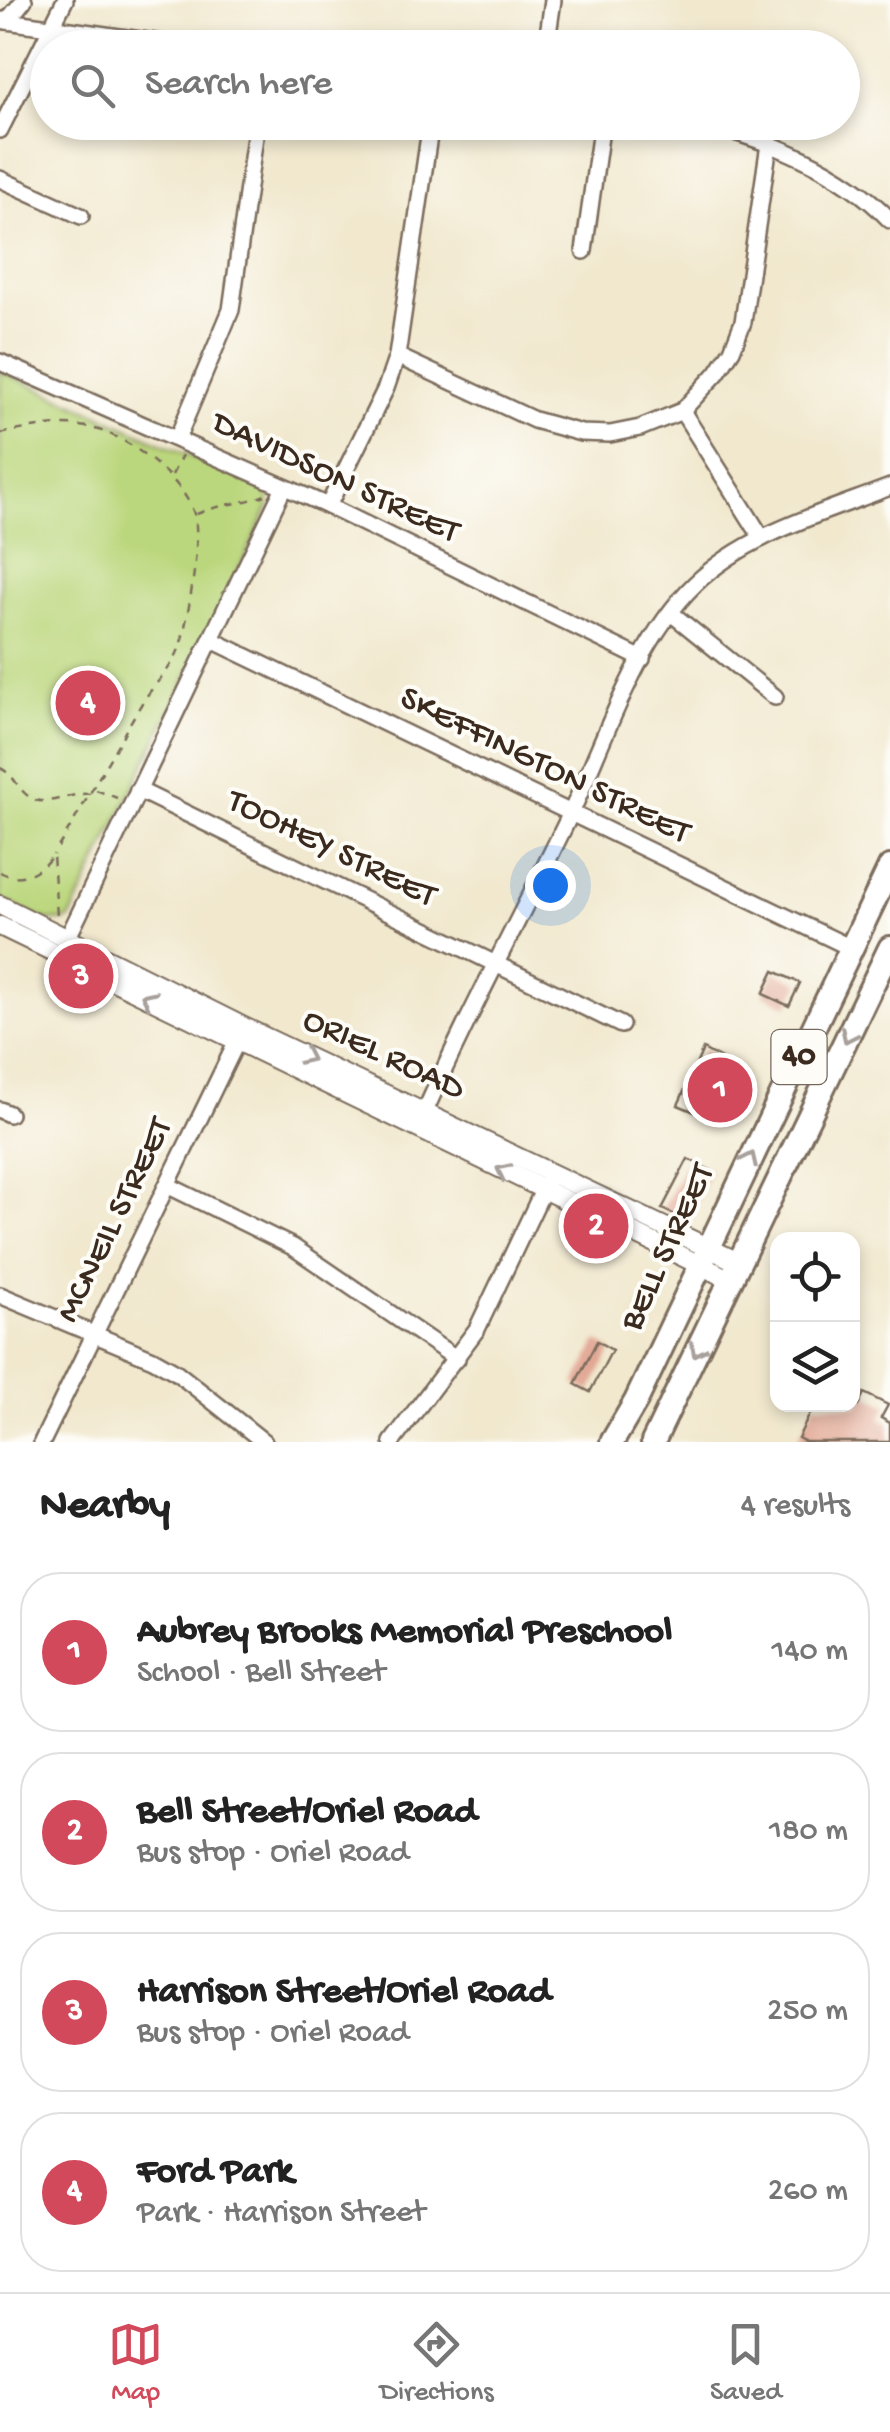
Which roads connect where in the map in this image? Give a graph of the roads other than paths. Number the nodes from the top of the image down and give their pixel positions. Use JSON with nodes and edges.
{"nodes":[{"id":1,"x":24,"y":0,"type":"edge"},
{"id":2,"x":65,"y":0,"type":"edge"},
{"id":3,"x":553,"y":0,"type":"edge"},
{"id":4,"x":3,"y":20,"type":"edge"},
{"id":5,"x":53,"y":27,"type":"junction"},
{"id":6,"x":51,"y":30,"type":"edge"},
{"id":7,"x":74,"y":30,"type":"edge"},
{"id":8,"x":549,"y":30,"type":"edge"},
{"id":9,"x":30,"y":72,"type":"edge"},
{"id":10,"x":0,"y":130,"type":"edge"},
{"id":11,"x":255,"y":140,"type":"edge"},
{"id":12,"x":428,"y":140,"type":"edge"},
{"id":13,"x":599,"y":140,"type":"edge"},
{"id":14,"x":756,"y":140,"type":"edge"},
{"id":15,"x":769,"y":144,"type":"junction"},
{"id":16,"x":0,"y":179,"type":"edge"},
{"id":17,"x":81,"y":216,"type":"dead end"},
{"id":18,"x":890,"y":220,"type":"edge"},
{"id":19,"x":584,"y":251,"type":"dead end"},
{"id":20,"x":398,"y":356,"type":"junction"},
{"id":21,"x":0,"y":362,"type":"edge"},
{"id":22,"x":682,"y":411,"type":"junction"},
{"id":23,"x":178,"y":439,"type":"junction"},
{"id":24,"x":890,"y":487,"type":"edge"},
{"id":25,"x":281,"y":492,"type":"junction"},
{"id":26,"x":328,"y":506,"type":"junction"},
{"id":27,"x":762,"y":538,"type":"junction"},
{"id":28,"x":672,"y":613,"type":"junction"},
{"id":29,"x":212,"y":640,"type":"junction"},
{"id":30,"x":642,"y":659,"type":"junction"},
{"id":31,"x":774,"y":697,"type":"dead end"},
{"id":32,"x":138,"y":790,"type":"junction"},
{"id":33,"x":570,"y":814,"type":"junction"},
{"id":34,"x":890,"y":867,"type":"edge"},
{"id":35,"x":0,"y":905,"type":"edge"},
{"id":36,"x":0,"y":926,"type":"edge"},
{"id":37,"x":62,"y":939,"type":"junction"},
{"id":38,"x":851,"y":948,"type":"junction"},
{"id":39,"x":890,"y":948,"type":"edge"},
{"id":40,"x":498,"y":965,"type":"junction"},
{"id":41,"x":622,"y":1026,"type":"dead end"},
{"id":42,"x":240,"y":1034,"type":"junction"},
{"id":43,"x":425,"y":1112,"type":"junction"},
{"id":44,"x":417,"y":1130,"type":"junction"},
{"id":45,"x":547,"y":1182,"type":"junction"},
{"id":46,"x":167,"y":1185,"type":"junction"},
{"id":47,"x":704,"y":1256,"type":"junction"},
{"id":48,"x":736,"y":1271,"type":"junction"},
{"id":49,"x":0,"y":1295,"type":"edge"},
{"id":50,"x":94,"y":1334,"type":"junction"},
{"id":51,"x":457,"y":1359,"type":"junction"},
{"id":52,"x":42,"y":1442,"type":"edge"},
{"id":53,"x":264,"y":1442,"type":"edge"},
{"id":54,"x":392,"y":1442,"type":"edge"},
{"id":55,"x":612,"y":1442,"type":"edge"},
{"id":56,"x":653,"y":1442,"type":"edge"}],
"edges":[{"from":1,"to":4,"type":"street"},
{"from":2,"to":5,"type":"street"},
{"from":3,"to":8,"type":"street"},
{"from":4,"to":5,"type":"street"},
{"from":5,"to":6,"type":"street"},
{"from":5,"to":7,"type":"street"},
{"from":9,"to":10,"type":"street"},
{"from":11,"to":23,"type":"street"},
{"from":12,"to":20,"type":"street"},
{"from":13,"to":19,"type":"street"},
{"from":14,"to":15,"type":"street"},
{"from":15,"to":18,"type":"street"},
{"from":15,"to":22,"type":"street"},
{"from":16,"to":17,"type":"street"},
{"from":20,"to":22,"type":"street"},
{"from":20,"to":26,"type":"street"},
{"from":21,"to":23,"type":"street","name":"DAVIDSON STREET"},
{"from":22,"to":27,"type":"street"},
{"from":23,"to":25,"type":"street","name":"DAVIDSON STREET"},
{"from":24,"to":27,"type":"street"},
{"from":25,"to":26,"type":"street","name":"DAVIDSON STREET"},
{"from":25,"to":29,"type":"street"},
{"from":26,"to":30,"type":"street","name":"DAVIDSON STREET"},
{"from":27,"to":28,"type":"street"},
{"from":28,"to":30,"type":"street"},
{"from":28,"to":31,"type":"street"},
{"from":29,"to":32,"type":"street"},
{"from":29,"to":33,"type":"street","name":"SKEFFINGTON STREET"},
{"from":30,"to":33,"type":"street"},
{"from":32,"to":37,"type":"street"},
{"from":32,"to":40,"type":"street","name":"TOOHEY STREET"},
{"from":33,"to":38,"type":"street","name":"SKEFFINGTON STREET"},
{"from":33,"to":40,"type":"street"},
{"from":34,"to":38,"type":"highway","name":"BELL STREET","number":"40"},
{"from":35,"to":37,"type":"main road","name":"ORIEL ROAD"},
{"from":36,"to":37,"type":"main road","name":"ORIEL ROAD"},
{"from":37,"to":42,"type":"main road","name":"ORIEL ROAD"},
{"from":47,"to":38,"type":"highway","name":"BELL STREET","number":"40","one_way":true},
{"from":39,"to":48,"type":"highway","name":"BELL STREET","number":"40","one_way":true},
{"from":40,"to":41,"type":"street","name":"TOOHEY STREET"},
{"from":40,"to":43,"type":"street"},
{"from":42,"to":43,"type":"main road","name":"ORIEL ROAD","one_way":true},
{"from":42,"to":44,"type":"main road","name":"ORIEL ROAD"},
{"from":42,"to":46,"type":"street","name":"MCNEIL STREET"},
{"from":43,"to":44,"type":"street"},
{"from":43,"to":45,"type":"main road","name":"ORIEL ROAD"},
{"from":45,"to":44,"type":"main road","name":"ORIEL ROAD","one_way":true},
{"from":45,"to":47,"type":"main road","name":"ORIEL ROAD"},
{"from":45,"to":51,"type":"street"},
{"from":46,"to":50,"type":"street","name":"MCNEIL STREET"},
{"from":46,"to":51,"type":"street"},
{"from":47,"to":48,"type":"main road","name":"ORIEL ROAD"},
{"from":47,"to":55,"type":"highway","name":"BELL STREET","number":"40"},
{"from":48,"to":56,"type":"highway","name":"BELL STREET","number":"40","one_way":true},
{"from":49,"to":50,"type":"street"},
{"from":50,"to":52,"type":"street","name":"MCNEIL STREET"},
{"from":50,"to":53,"type":"street"},
{"from":51,"to":54,"type":"street"}]}
